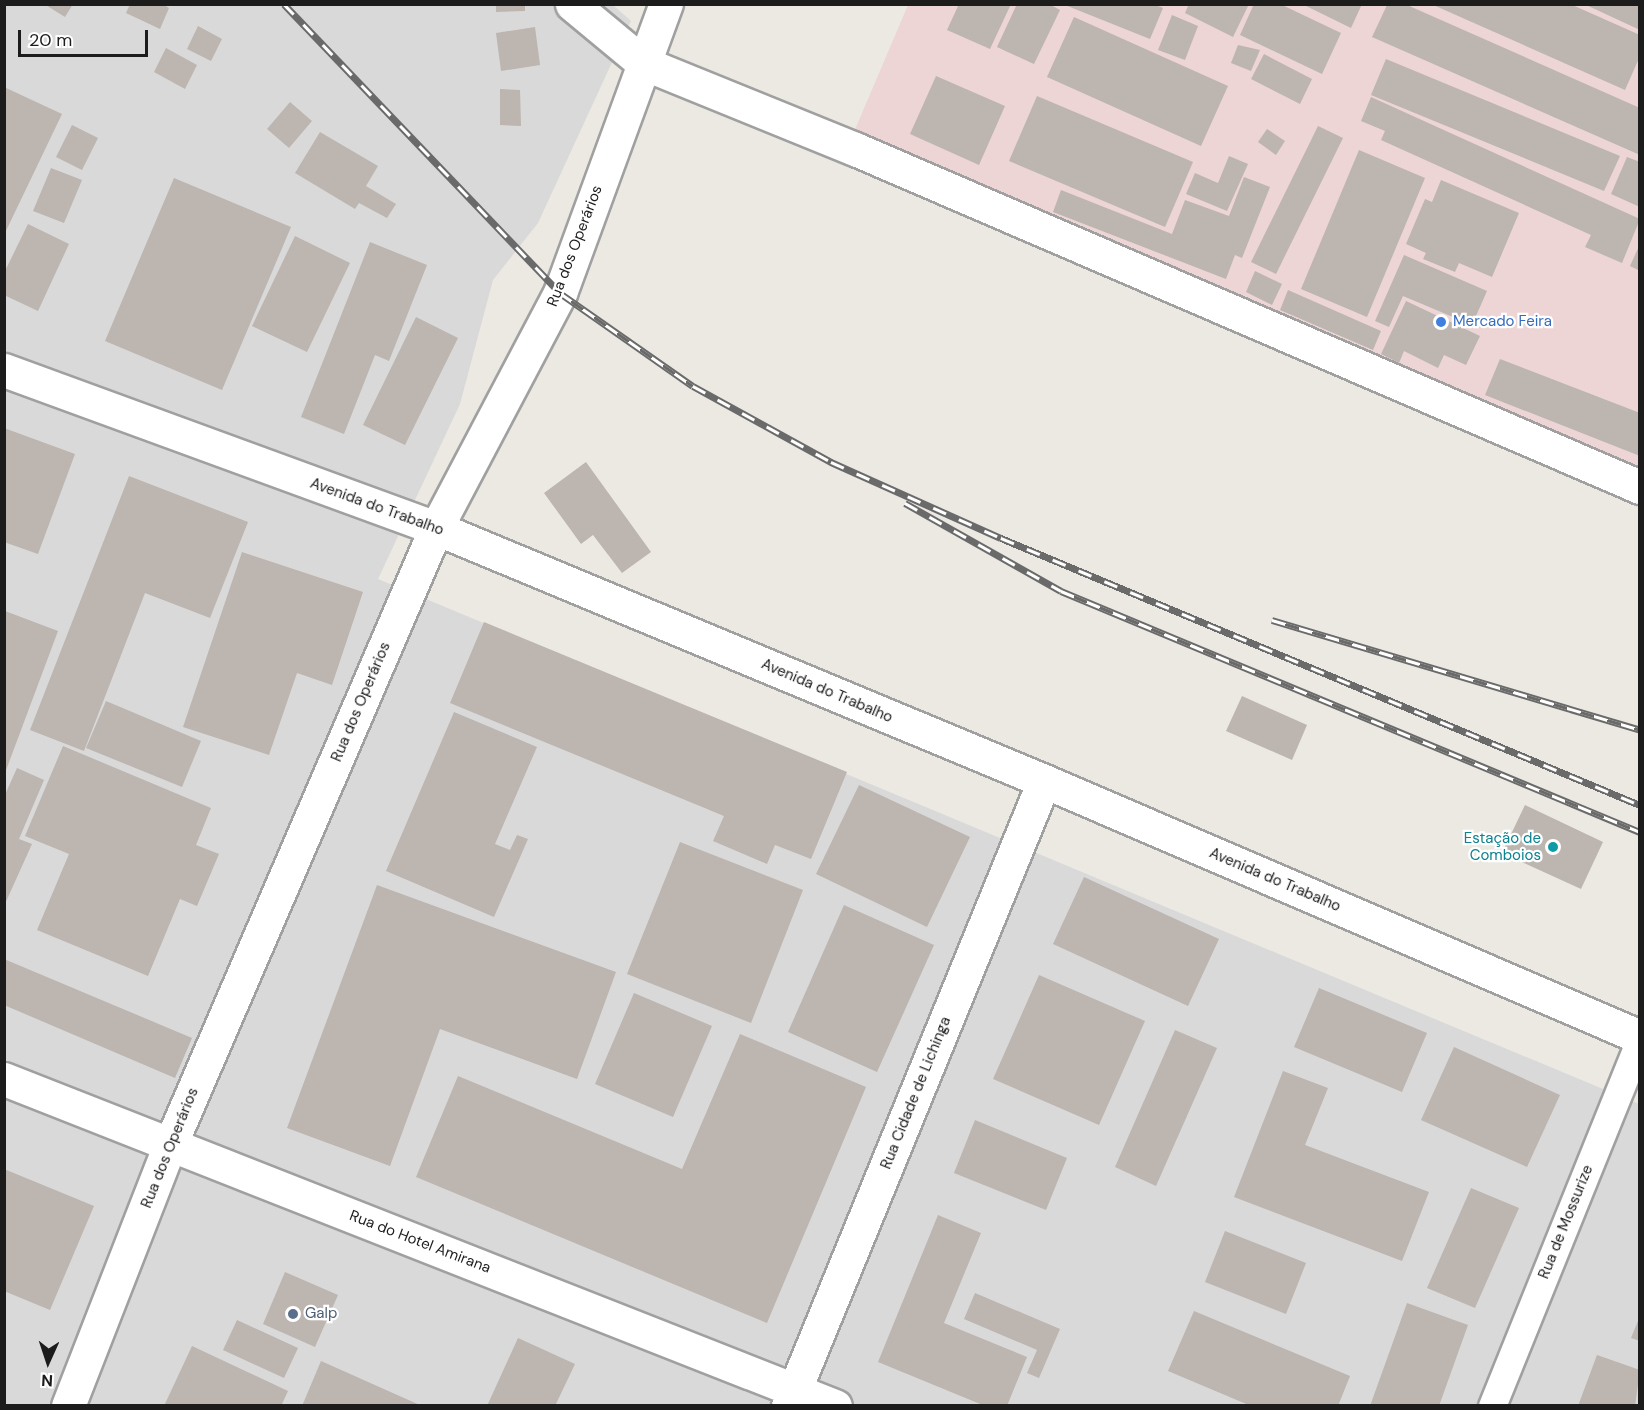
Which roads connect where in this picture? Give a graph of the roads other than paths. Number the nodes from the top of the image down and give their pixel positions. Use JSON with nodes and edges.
{"nodes":[{"id":1,"x":572,"y":4,"type":"edge"},
{"id":2,"x":666,"y":4,"type":"edge"},
{"id":3,"x":643,"y":63,"type":"junction"},
{"id":4,"x":4,"y":370,"type":"edge"},
{"id":5,"x":1640,"y":487,"type":"edge"},
{"id":6,"x":436,"y":528,"type":"junction"},
{"id":7,"x":1044,"y":781,"type":"junction"},
{"id":8,"x":1640,"y":1038,"type":"edge"},
{"id":9,"x":4,"y":1078,"type":"edge"},
{"id":10,"x":170,"y":1145,"type":"junction"},
{"id":11,"x":792,"y":1397,"type":"edge"},
{"id":12,"x":68,"y":1406,"type":"edge"},
{"id":13,"x":835,"y":1406,"type":"edge"},
{"id":14,"x":1492,"y":1406,"type":"edge"}],
"edges":[{"from":1,"to":3,"type":"street"},
{"from":2,"to":3,"type":"street","name":"Rua dos Operários"},
{"from":3,"to":5,"type":"street"},
{"from":3,"to":6,"type":"street","name":"Rua dos Operários"},
{"from":4,"to":6,"type":"street","name":"Avenida do Trabalho"},
{"from":6,"to":7,"type":"street","name":"Avenida do Trabalho"},
{"from":6,"to":10,"type":"street","name":"Rua dos Operários"},
{"from":7,"to":8,"type":"street","name":"Avenida do Trabalho"},
{"from":7,"to":11,"type":"street","name":"Rua Cidade de Lichinga"},
{"from":8,"to":14,"type":"lane","name":"Rua de Mossurize"},
{"from":9,"to":10,"type":"street","name":"Rua do Hotel Amirana"},
{"from":10,"to":11,"type":"street","name":"Rua do Hotel Amirana"},
{"from":10,"to":12,"type":"street","name":"Rua dos Operários"},
{"from":11,"to":13,"type":"street","name":"Rua do Hotel Amirana"}]}
